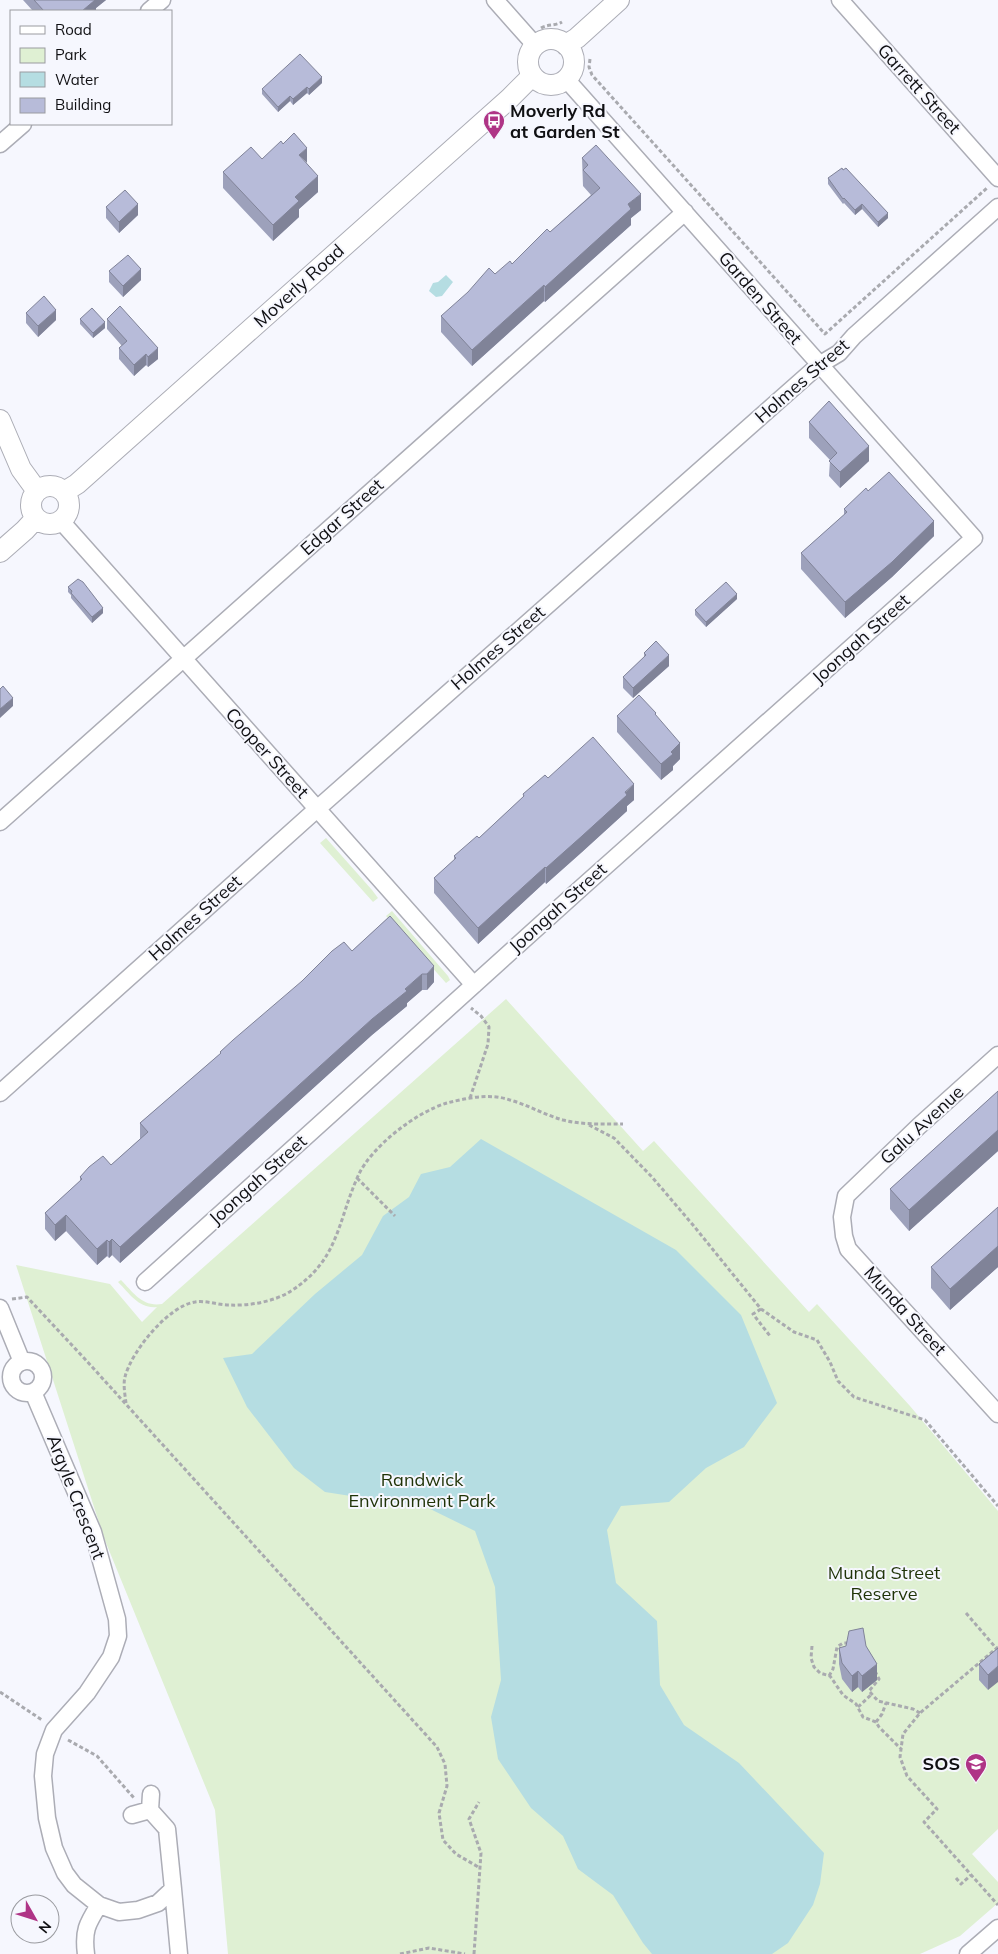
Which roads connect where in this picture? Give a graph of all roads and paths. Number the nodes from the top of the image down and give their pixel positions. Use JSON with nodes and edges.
{"nodes":[{"id":1,"x":162,"y":0,"type":"edge"},
{"id":2,"x":495,"y":0,"type":"edge"},
{"id":3,"x":619,"y":0,"type":"edge"},
{"id":4,"x":840,"y":0,"type":"edge"},
{"id":5,"x":150,"y":10,"type":"edge"},
{"id":6,"x":562,"y":22,"type":"dead end"},
{"id":7,"x":538,"y":36,"type":"junction"},
{"id":8,"x":566,"y":45,"type":"junction"},
{"id":9,"x":590,"y":59,"type":"dead end"},
{"id":10,"x":532,"y":76,"type":"junction"},
{"id":11,"x":566,"y":80,"type":"junction"},
{"id":12,"x":22,"y":125,"type":"edge"},
{"id":13,"x":0,"y":144,"type":"edge"},
{"id":14,"x":995,"y":181,"type":"edge"},
{"id":15,"x":998,"y":207,"type":"edge"},
{"id":16,"x":685,"y":212,"type":"junction"},
{"id":17,"x":819,"y":365,"type":"junction"},
{"id":18,"x":0,"y":420,"type":"edge"},
{"id":19,"x":37,"y":491,"type":"junction"},
{"id":20,"x":64,"y":492,"type":"junction"},
{"id":21,"x":36,"y":518,"type":"junction"},
{"id":22,"x":61,"y":521,"type":"junction"},
{"id":23,"x":974,"y":538,"type":"joint"},
{"id":24,"x":0,"y":552,"type":"edge"},
{"id":25,"x":184,"y":658,"type":"junction"},
{"id":26,"x":317,"y":809,"type":"junction"},
{"id":27,"x":0,"y":822,"type":"edge"},
{"id":28,"x":474,"y":985,"type":"junction"},
{"id":29,"x":460,"y":999,"type":"junction"},
{"id":30,"x":998,"y":1055,"type":"edge"},
{"id":31,"x":0,"y":1093,"type":"edge"},
{"id":32,"x":470,"y":1099,"type":"junction"},
{"id":33,"x":623,"y":1124,"type":"dead end"},
{"id":34,"x":588,"y":1125,"type":"junction"},
{"id":35,"x":357,"y":1178,"type":"junction"},
{"id":36,"x":846,"y":1196,"type":"joint"},
{"id":37,"x":395,"y":1216,"type":"dead end"},
{"id":38,"x":145,"y":1282,"type":"dead end"},
{"id":39,"x":4,"y":1304,"type":"edge"},
{"id":40,"x":761,"y":1309,"type":"junction"},
{"id":41,"x":770,"y":1336,"type":"dead end"},
{"id":42,"x":22,"y":1362,"type":"junction"},
{"id":43,"x":6,"y":1385,"type":"edge"},
{"id":44,"x":33,"y":1392,"type":"junction"},
{"id":45,"x":126,"y":1404,"type":"junction"},
{"id":46,"x":998,"y":1414,"type":"edge"},
{"id":47,"x":998,"y":1506,"type":"edge"},
{"id":48,"x":966,"y":1614,"type":"dead end"},
{"id":49,"x":857,"y":1643,"type":"edge"},
{"id":50,"x":812,"y":1646,"type":"dead end"},
{"id":51,"x":997,"y":1647,"type":"edge"},
{"id":52,"x":872,"y":1663,"type":"edge"},
{"id":53,"x":829,"y":1676,"type":"junction"},
{"id":54,"x":0,"y":1692,"type":"edge"},
{"id":55,"x":872,"y":1694,"type":"junction"},
{"id":56,"x":886,"y":1703,"type":"junction"},
{"id":57,"x":858,"y":1707,"type":"junction"},
{"id":58,"x":920,"y":1713,"type":"junction"},
{"id":59,"x":876,"y":1722,"type":"junction"},
{"id":60,"x":60,"y":1734,"type":"junction"},
{"id":61,"x":901,"y":1749,"type":"junction"},
{"id":62,"x":479,"y":1802,"type":"dead end"},
{"id":63,"x":145,"y":1808,"type":"joint"},
{"id":64,"x":480,"y":1868,"type":"junction"},
{"id":65,"x":971,"y":1875,"type":"junction"},
{"id":66,"x":956,"y":1878,"type":"dead end"},
{"id":67,"x":173,"y":1889,"type":"junction"},
{"id":68,"x":99,"y":1905,"type":"junction"},
{"id":69,"x":998,"y":1905,"type":"edge"},
{"id":70,"x":998,"y":1928,"type":"edge"},
{"id":71,"x":86,"y":1954,"type":"edge"},
{"id":72,"x":178,"y":1954,"type":"edge"},
{"id":73,"x":400,"y":1954,"type":"edge"},
{"id":74,"x":465,"y":1954,"type":"edge"},
{"id":75,"x":474,"y":1954,"type":"edge"},
{"id":76,"x":968,"y":1954,"type":"edge"}],
"edges":[{"from":1,"to":5,"type":"street"},
{"from":2,"to":7,"type":"street"},
{"from":3,"to":8,"type":"street"},
{"from":4,"to":14,"type":"street","name":"Garrett Street"},
{"from":6,"to":7,"type":"path"},
{"from":7,"to":8,"type":"street"},
{"from":7,"to":10,"type":"street"},
{"from":8,"to":11,"type":"street"},
{"from":9,"to":14,"type":"path"},
{"from":10,"to":11,"type":"street"},
{"from":10,"to":20,"type":"street","name":"Moverly Road"},
{"from":11,"to":16,"type":"street","name":"Garden Street"},
{"from":12,"to":13,"type":"street"},
{"from":15,"to":17,"type":"street","name":"Holmes Street"},
{"from":16,"to":17,"type":"street","name":"Garden Street"},
{"from":16,"to":25,"type":"street","name":"Edgar Street"},
{"from":17,"to":23,"type":"street","name":"Garden Street"},
{"from":17,"to":26,"type":"street","name":"Holmes Street"},
{"from":18,"to":19,"type":"street"},
{"from":19,"to":20,"type":"street"},
{"from":19,"to":21,"type":"street"},
{"from":20,"to":22,"type":"street"},
{"from":21,"to":22,"type":"street"},
{"from":21,"to":24,"type":"street"},
{"from":22,"to":25,"type":"street","name":"Cooper Street"},
{"from":23,"to":28,"type":"street","name":"Joongah Street"},
{"from":25,"to":26,"type":"street","name":"Cooper Street"},
{"from":25,"to":27,"type":"street","name":"Edgar Street"},
{"from":26,"to":28,"type":"street","name":"Cooper Street"},
{"from":26,"to":31,"type":"street","name":"Holmes Street"},
{"from":28,"to":29,"type":"street","name":"Joongah Street"},
{"from":29,"to":32,"type":"path"},
{"from":29,"to":38,"type":"street","name":"Joongah Street"},
{"from":30,"to":36,"type":"street","name":"Galu Avenue"},
{"from":32,"to":34,"type":"path"},
{"from":32,"to":35,"type":"path"},
{"from":33,"to":34,"type":"path"},
{"from":34,"to":40,"type":"path"},
{"from":35,"to":37,"type":"path"},
{"from":35,"to":45,"type":"path"},
{"from":36,"to":46,"type":"street","name":"Munda Street"},
{"from":39,"to":42,"type":"street"},
{"from":39,"to":45,"type":"path"},
{"from":40,"to":41,"type":"path"},
{"from":40,"to":47,"type":"path"},
{"from":42,"to":43,"type":"street"},
{"from":42,"to":44,"type":"street"},
{"from":43,"to":44,"type":"street"},
{"from":44,"to":60,"type":"street","name":"Argyle Crescent"},
{"from":45,"to":64,"type":"path"},
{"from":48,"to":51,"type":"path"},
{"from":49,"to":53,"type":"path"},
{"from":50,"to":53,"type":"path"},
{"from":51,"to":58,"type":"path"},
{"from":52,"to":55,"type":"path"},
{"from":53,"to":57,"type":"path"},
{"from":54,"to":60,"type":"path"},
{"from":55,"to":56,"type":"path"},
{"from":55,"to":57,"type":"path"},
{"from":56,"to":58,"type":"path"},
{"from":56,"to":59,"type":"path"},
{"from":57,"to":59,"type":"path"},
{"from":58,"to":61,"type":"path"},
{"from":59,"to":61,"type":"path"},
{"from":60,"to":63,"type":"path"},
{"from":60,"to":68,"type":"street","name":"Argyle Crescent"},
{"from":61,"to":65,"type":"path"},
{"from":62,"to":64,"type":"path"},
{"from":63,"to":67,"type":"street"},
{"from":64,"to":75,"type":"path"},
{"from":65,"to":66,"type":"path"},
{"from":65,"to":69,"type":"path"},
{"from":67,"to":68,"type":"street","name":"Argyle Crescent"},
{"from":67,"to":72,"type":"street"},
{"from":68,"to":71,"type":"street"},
{"from":70,"to":76,"type":"street"},
{"from":73,"to":74,"type":"path"}]}
